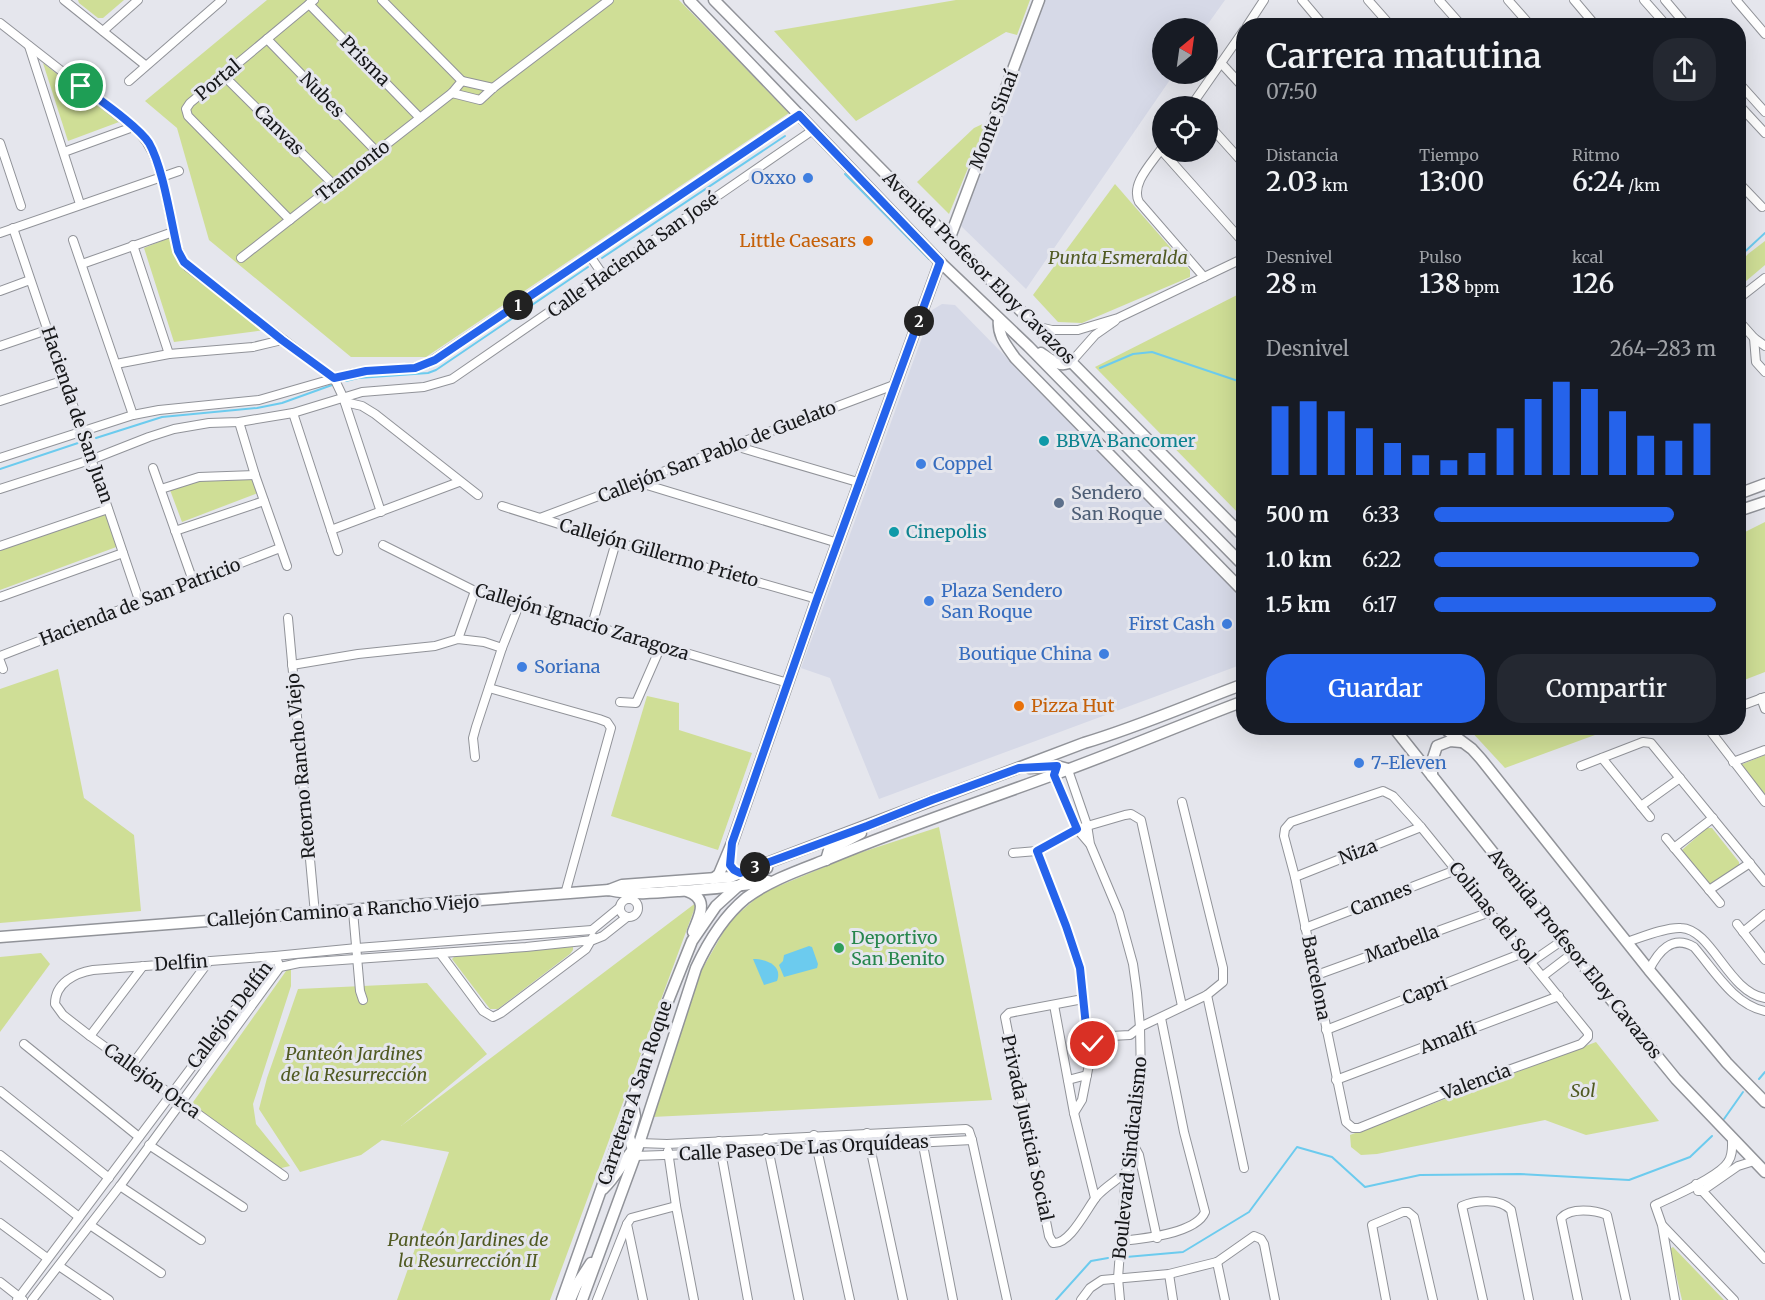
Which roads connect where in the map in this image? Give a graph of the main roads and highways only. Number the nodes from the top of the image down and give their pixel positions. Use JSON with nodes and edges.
{"nodes":[{"id":1,"x":689,"y":0,"type":"edge"},
{"id":2,"x":714,"y":0,"type":"edge"},
{"id":3,"x":1039,"y":0,"type":"edge"},
{"id":4,"x":949,"y":240,"type":"junction"},
{"id":5,"x":940,"y":262,"type":"junction"},
{"id":6,"x":999,"y":319,"type":"junction"},
{"id":7,"x":1028,"y":346,"type":"junction"},
{"id":8,"x":1072,"y":361,"type":"junction"},
{"id":9,"x":1100,"y":422,"type":"junction"},
{"id":10,"x":1097,"y":442,"type":"junction"},
{"id":11,"x":1765,"y":484,"type":"edge"},
{"id":12,"x":1751,"y":489,"type":"junction"},
{"id":13,"x":1765,"y":489,"type":"edge"},
{"id":14,"x":1746,"y":491,"type":"edge"},
{"id":15,"x":1148,"y":495,"type":"junction"},
{"id":16,"x":1172,"y":495,"type":"junction"},
{"id":17,"x":1765,"y":502,"type":"edge"},
{"id":18,"x":1746,"y":508,"type":"edge"},
{"id":19,"x":1236,"y":529,"type":"edge"},
{"id":20,"x":1236,"y":558,"type":"edge"},
{"id":21,"x":1236,"y":584,"type":"edge"},
{"id":22,"x":1236,"y":687,"type":"edge"},
{"id":23,"x":1236,"y":704,"type":"edge"},
{"id":24,"x":1181,"y":708,"type":"junction"},
{"id":25,"x":1171,"y":729,"type":"junction"},
{"id":26,"x":1399,"y":735,"type":"edge"},
{"id":27,"x":1452,"y":735,"type":"edge"},
{"id":28,"x":1461,"y":742,"type":"junction"},
{"id":29,"x":1083,"y":743,"type":"junction"},
{"id":30,"x":1019,"y":768,"type":"junction"},
{"id":31,"x":1060,"y":770,"type":"junction"},
{"id":32,"x":1432,"y":778,"type":"junction"},
{"id":33,"x":867,"y":826,"type":"junction"},
{"id":34,"x":732,"y":843,"type":"junction"},
{"id":35,"x":795,"y":853,"type":"junction"},
{"id":36,"x":826,"y":860,"type":"junction"},
{"id":37,"x":740,"y":873,"type":"junction"},
{"id":38,"x":781,"y":878,"type":"junction"},
{"id":39,"x":726,"y":887,"type":"junction"},
{"id":40,"x":686,"y":890,"type":"junction"},
{"id":41,"x":609,"y":891,"type":"junction"},
{"id":42,"x":0,"y":937,"type":"edge"},
{"id":43,"x":692,"y":941,"type":"junction"},
{"id":44,"x":708,"y":945,"type":"junction"},
{"id":45,"x":632,"y":1101,"type":"junction"},
{"id":46,"x":1765,"y":1102,"type":"edge"},
{"id":47,"x":636,"y":1149,"type":"junction"},
{"id":48,"x":1765,"y":1172,"type":"edge"},
{"id":49,"x":600,"y":1192,"type":"junction"},
{"id":50,"x":598,"y":1254,"type":"junction"},
{"id":51,"x":562,"y":1300,"type":"edge"},
{"id":52,"x":570,"y":1300,"type":"edge"},
{"id":53,"x":582,"y":1300,"type":"edge"}],
"edges":[{"from":1,"to":5,"type":"main road","name":"Avenida Profesor Eloy Cavazos"},
{"from":2,"to":4,"type":"main road","name":"Avenida Profesor Eloy Cavazos"},
{"from":3,"to":4,"type":"main road","name":"Monte Sinaí"},
{"from":4,"to":8,"type":"main road","name":"Avenida Profesor Eloy Cavazos"},
{"from":5,"to":6,"type":"main road","name":"Avenida Profesor Eloy Cavazos"},
{"from":5,"to":34,"type":"main road"},
{"from":6,"to":7,"type":"main road","name":"Avenida Profesor Eloy Cavazos"},
{"from":6,"to":10,"type":"main road"},
{"from":7,"to":8,"type":"main road"},
{"from":7,"to":9,"type":"main road","name":"Avenida Profesor Eloy Cavazos"},
{"from":8,"to":19,"type":"main road","name":"Avenida Profesor Eloy Cavazos"},
{"from":9,"to":10,"type":"main road"},
{"from":9,"to":16,"type":"main road","name":"Avenida Profesor Eloy Cavazos"},
{"from":10,"to":15,"type":"main road"},
{"from":11,"to":12,"type":"main road"},
{"from":12,"to":13,"type":"main road"},
{"from":12,"to":14,"type":"main road"},
{"from":15,"to":16,"type":"main road"},
{"from":15,"to":21,"type":"main road"},
{"from":16,"to":20,"type":"main road","name":"Avenida Profesor Eloy Cavazos"},
{"from":17,"to":18,"type":"main road"},
{"from":22,"to":24,"type":"main road"},
{"from":23,"to":25,"type":"main road"},
{"from":24,"to":25,"type":"main road"},
{"from":24,"to":29,"type":"main road"},
{"from":25,"to":31,"type":"main road"},
{"from":26,"to":32,"type":"main road","name":"Avenida Profesor Eloy Cavazos"},
{"from":27,"to":28,"type":"main road"},
{"from":28,"to":32,"type":"main road"},
{"from":28,"to":46,"type":"main road"},
{"from":29,"to":30,"type":"main road"},
{"from":29,"to":31,"type":"main road"},
{"from":30,"to":31,"type":"main road"},
{"from":30,"to":33,"type":"main road"},
{"from":31,"to":36,"type":"main road","name":"Carretera A San Roque"},
{"from":32,"to":48,"type":"main road","name":"Avenida Profesor Eloy Cavazos"},
{"from":33,"to":35,"type":"main road"},
{"from":33,"to":36,"type":"main road"},
{"from":34,"to":37,"type":"main road"},
{"from":34,"to":39,"type":"main road"},
{"from":35,"to":37,"type":"main road"},
{"from":35,"to":39,"type":"main road"},
{"from":36,"to":38,"type":"main road","name":"Carretera A San Roque"},
{"from":37,"to":39,"type":"main road"},
{"from":38,"to":39,"type":"main road"},
{"from":38,"to":44,"type":"main road","name":"Carretera A San Roque"},
{"from":39,"to":40,"type":"main road","name":"Callejón Camino a Rancho Viejo"},
{"from":39,"to":41,"type":"main road"},
{"from":39,"to":43,"type":"main road","name":"Carretera A San Roque"},
{"from":39,"to":44,"type":"main road"},
{"from":40,"to":41,"type":"main road","name":"Callejón Camino a Rancho Viejo"},
{"from":40,"to":43,"type":"main road"},
{"from":41,"to":42,"type":"main road","name":"Callejón Camino a Rancho Viejo"},
{"from":43,"to":45,"type":"main road","name":"Carretera A San Roque"},
{"from":44,"to":47,"type":"main road","name":"Carretera A San Roque"},
{"from":45,"to":47,"type":"main road"},
{"from":45,"to":49,"type":"main road","name":"Carretera A San Roque"},
{"from":47,"to":49,"type":"main road"},
{"from":47,"to":50,"type":"main road"},
{"from":49,"to":51,"type":"main road","name":"Carretera A San Roque"},
{"from":50,"to":52,"type":"main road"},
{"from":50,"to":53,"type":"main road"}]}
